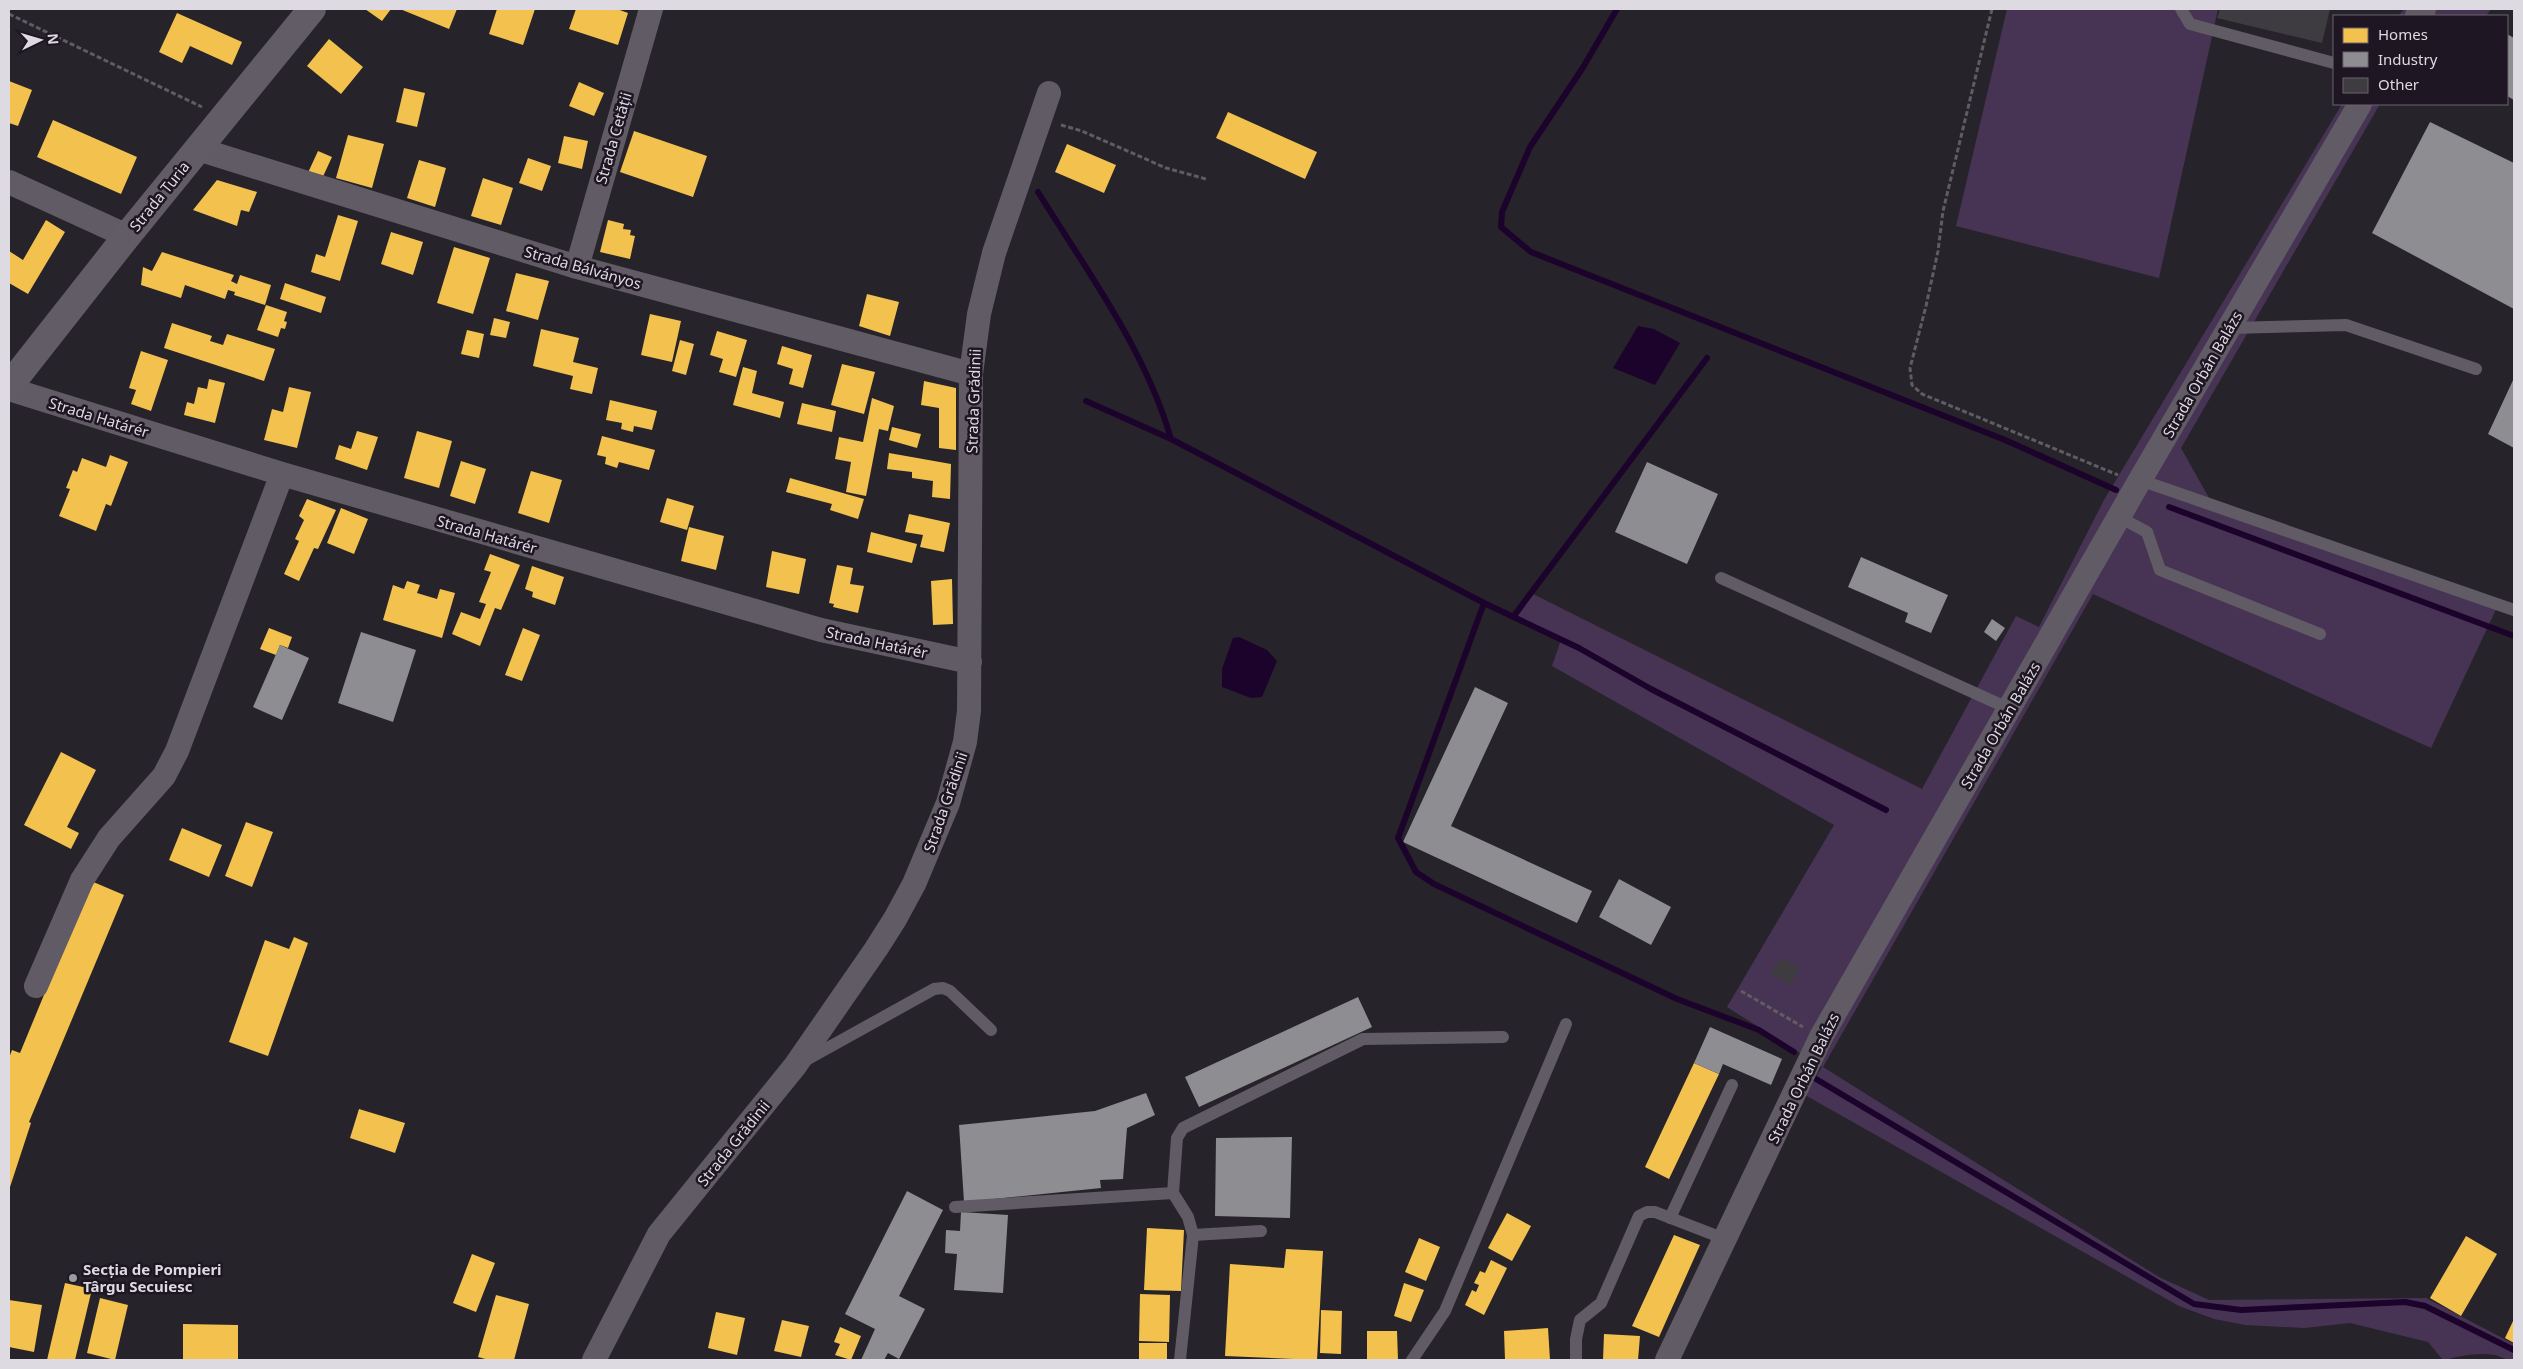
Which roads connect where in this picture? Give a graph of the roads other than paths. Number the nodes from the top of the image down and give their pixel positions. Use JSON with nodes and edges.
{"nodes":[{"id":1,"x":312,"y":9,"type":"edge"},
{"id":2,"x":651,"y":9,"type":"edge"},
{"id":3,"x":2181,"y":9,"type":"edge"},
{"id":4,"x":2333,"y":63,"type":"edge"},
{"id":5,"x":1049,"y":93,"type":"dead end"},
{"id":6,"x":2359,"y":105,"type":"edge"},
{"id":7,"x":198,"y":148,"type":"junction"},
{"id":8,"x":9,"y":182,"type":"edge"},
{"id":9,"x":127,"y":236,"type":"junction"},
{"id":10,"x":577,"y":267,"type":"junction"},
{"id":11,"x":2230,"y":328,"type":"junction"},
{"id":12,"x":2476,"y":369,"type":"dead end"},
{"id":13,"x":971,"y":374,"type":"junction"},
{"id":14,"x":9,"y":387,"type":"edge"},
{"id":15,"x":282,"y":474,"type":"junction"},
{"id":16,"x":2139,"y":482,"type":"junction"},
{"id":17,"x":2119,"y":517,"type":"junction"},
{"id":18,"x":1721,"y":578,"type":"dead end"},
{"id":19,"x":2514,"y":610,"type":"edge"},
{"id":20,"x":2320,"y":634,"type":"dead end"},
{"id":21,"x":970,"y":662,"type":"junction"},
{"id":22,"x":2010,"y":709,"type":"junction"},
{"id":23,"x":36,"y":986,"type":"dead end"},
{"id":24,"x":1566,"y":1024,"type":"dead end"},
{"id":25,"x":991,"y":1030,"type":"dead end"},
{"id":26,"x":1502,"y":1037,"type":"dead end"},
{"id":27,"x":795,"y":1066,"type":"junction"},
{"id":28,"x":1732,"y":1085,"type":"dead end"},
{"id":29,"x":1173,"y":1193,"type":"junction"},
{"id":30,"x":955,"y":1207,"type":"dead end"},
{"id":31,"x":1670,"y":1218,"type":"junction"},
{"id":32,"x":1261,"y":1231,"type":"dead end"},
{"id":33,"x":1193,"y":1235,"type":"junction"},
{"id":34,"x":1725,"y":1240,"type":"junction"},
{"id":35,"x":594,"y":1360,"type":"edge"},
{"id":36,"x":1180,"y":1360,"type":"edge"},
{"id":37,"x":1412,"y":1360,"type":"edge"},
{"id":38,"x":1576,"y":1360,"type":"edge"},
{"id":39,"x":1667,"y":1360,"type":"edge"}],
"edges":[{"from":1,"to":7,"type":"main road","name":"Strada Turia"},
{"from":2,"to":10,"type":"street","name":"Strada Cetății"},
{"from":3,"to":4,"type":"lane"},
{"from":5,"to":13,"type":"street","name":"Strada Grădinii"},
{"from":6,"to":11,"type":"street","name":"Strada Orbán Balázs"},
{"from":7,"to":9,"type":"main road","name":"Strada Turia"},
{"from":7,"to":10,"type":"street","name":"Strada Bálványos"},
{"from":8,"to":9,"type":"street"},
{"from":9,"to":14,"type":"main road","name":"Strada Turia"},
{"from":10,"to":13,"type":"street","name":"Strada Bálványos"},
{"from":11,"to":12,"type":"lane"},
{"from":11,"to":16,"type":"street","name":"Strada Orbán Balázs"},
{"from":13,"to":21,"type":"street","name":"Strada Grădinii"},
{"from":14,"to":15,"type":"street","name":"Strada Határér"},
{"from":15,"to":21,"type":"street","name":"Strada Határér"},
{"from":15,"to":23,"type":"street"},
{"from":16,"to":17,"type":"street","name":"Strada Orbán Balázs"},
{"from":16,"to":19,"type":"lane"},
{"from":17,"to":20,"type":"lane"},
{"from":17,"to":22,"type":"street","name":"Strada Orbán Balázs"},
{"from":18,"to":22,"type":"lane"},
{"from":21,"to":27,"type":"street","name":"Strada Grădinii"},
{"from":22,"to":34,"type":"street","name":"Strada Orbán Balázs"},
{"from":24,"to":37,"type":"lane"},
{"from":25,"to":27,"type":"lane"},
{"from":26,"to":29,"type":"lane"},
{"from":27,"to":35,"type":"street","name":"Strada Grădinii"},
{"from":28,"to":31,"type":"lane"},
{"from":29,"to":30,"type":"lane"},
{"from":29,"to":33,"type":"lane"},
{"from":31,"to":34,"type":"lane"},
{"from":31,"to":38,"type":"lane"},
{"from":32,"to":33,"type":"lane"},
{"from":33,"to":36,"type":"lane"},
{"from":34,"to":39,"type":"street","name":"Strada Orbán Balázs"}]}
